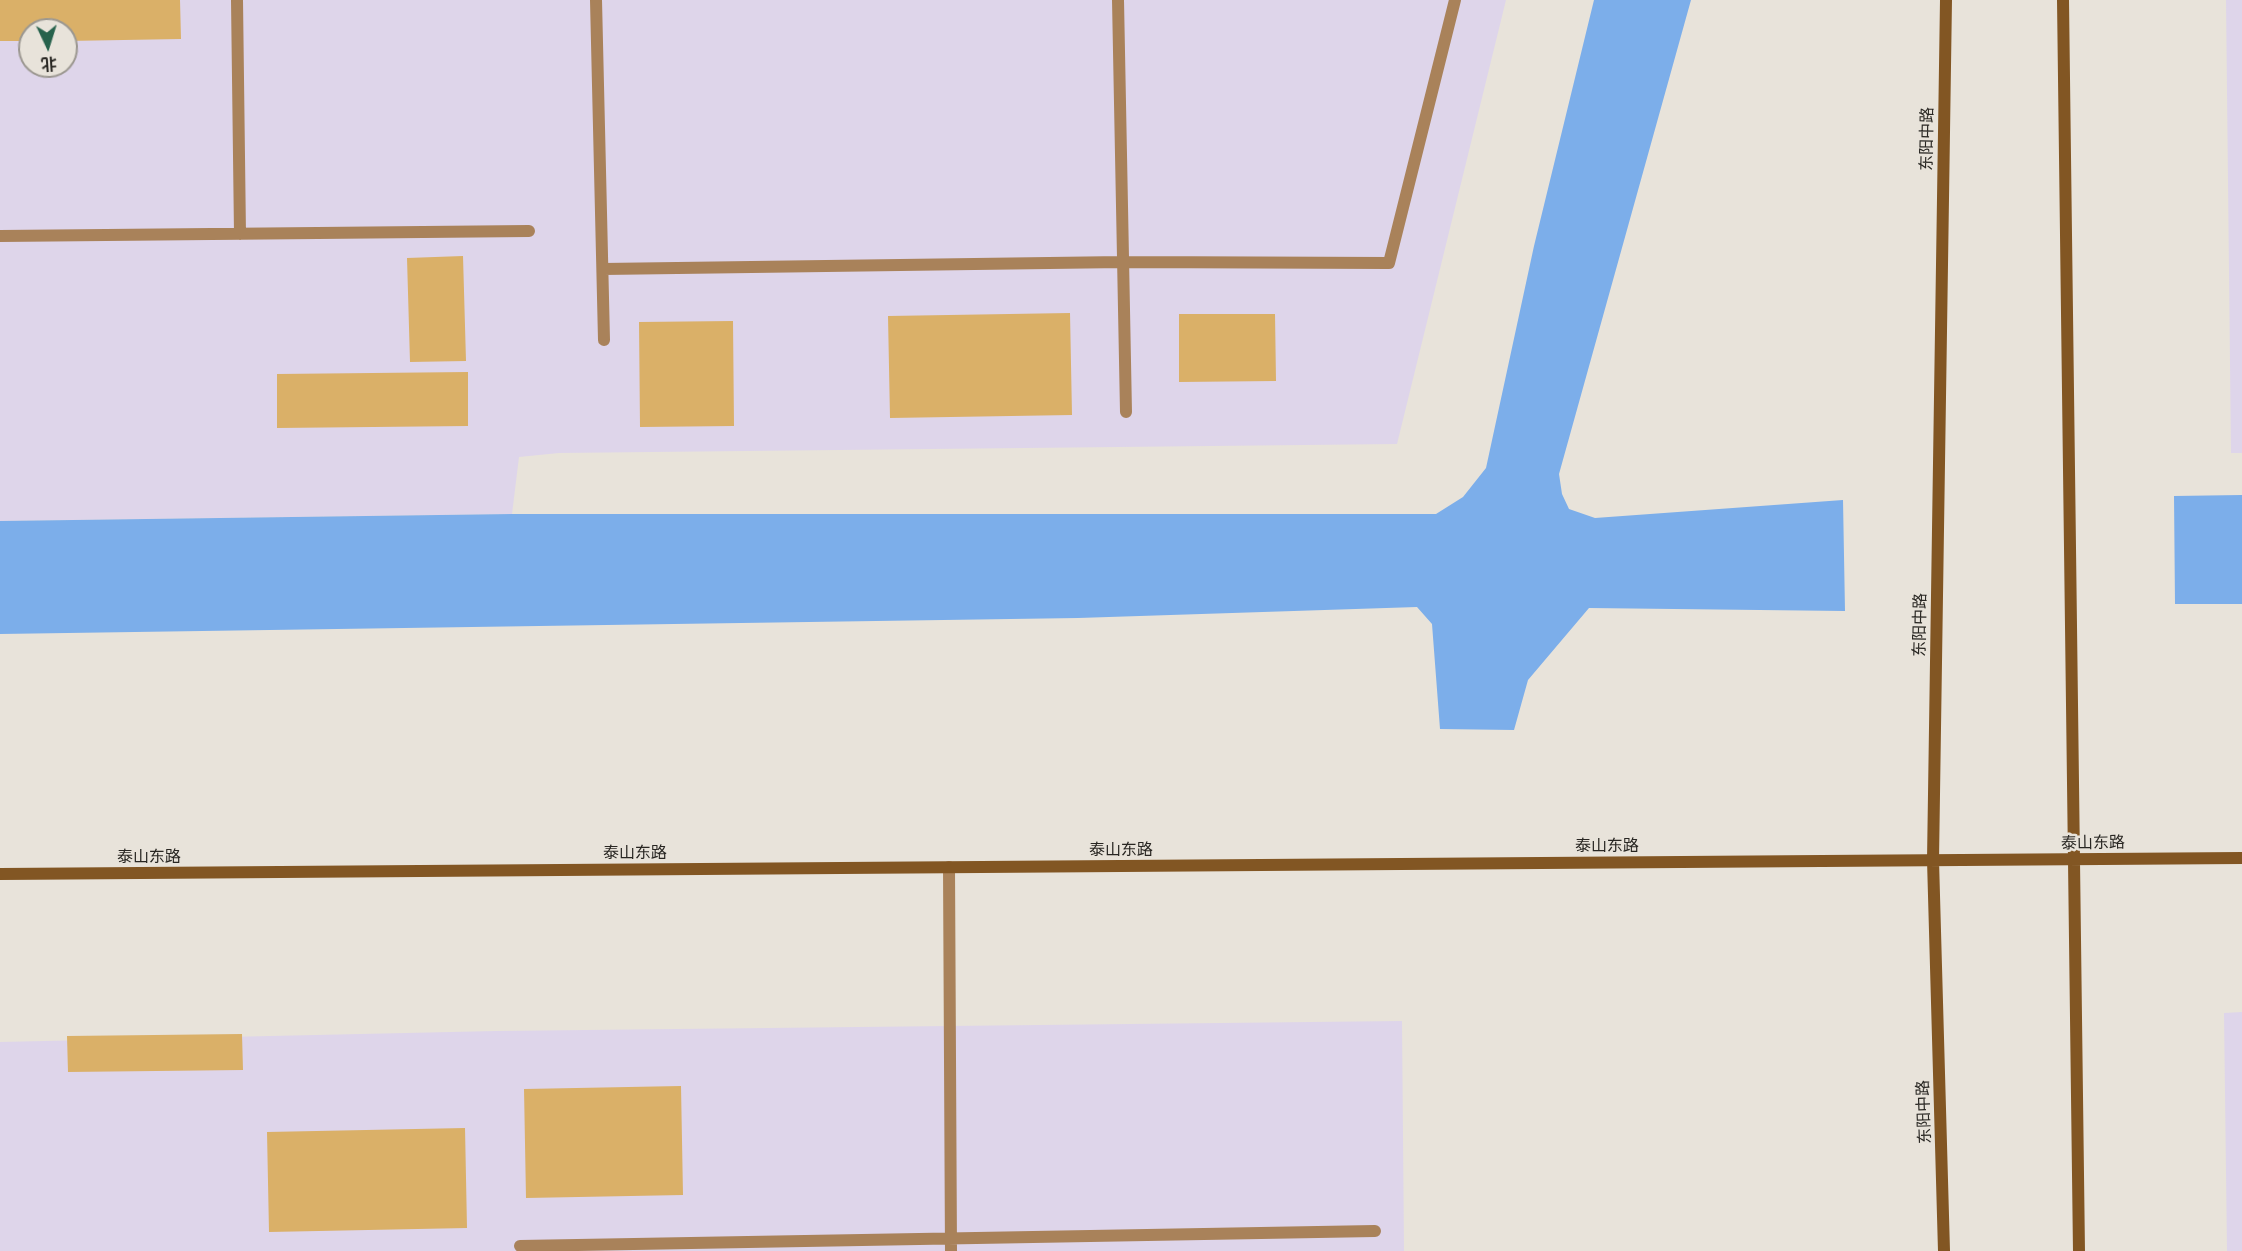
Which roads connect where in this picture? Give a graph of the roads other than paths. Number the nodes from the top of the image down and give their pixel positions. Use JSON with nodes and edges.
{"nodes":[{"id":1,"x":237,"y":0,"type":"edge"},
{"id":2,"x":596,"y":0,"type":"edge"},
{"id":3,"x":1118,"y":0,"type":"edge"},
{"id":4,"x":1455,"y":0,"type":"edge"},
{"id":5,"x":1946,"y":0,"type":"edge"},
{"id":6,"x":2063,"y":0,"type":"edge"},
{"id":7,"x":529,"y":231,"type":"dead end"},
{"id":8,"x":240,"y":234,"type":"junction"},
{"id":9,"x":0,"y":236,"type":"edge"},
{"id":10,"x":1123,"y":262,"type":"junction"},
{"id":11,"x":603,"y":269,"type":"junction"},
{"id":12,"x":604,"y":340,"type":"dead end"},
{"id":13,"x":1126,"y":412,"type":"dead end"},
{"id":14,"x":2242,"y":858,"type":"edge"},
{"id":15,"x":1933,"y":860,"type":"junction"},
{"id":16,"x":2075,"y":860,"type":"junction"},
{"id":17,"x":949,"y":867,"type":"junction"},
{"id":18,"x":0,"y":874,"type":"edge"},
{"id":19,"x":1375,"y":1231,"type":"dead end"},
{"id":20,"x":951,"y":1245,"type":"edge"},
{"id":21,"x":520,"y":1246,"type":"dead end"},
{"id":22,"x":1944,"y":1251,"type":"edge"},
{"id":23,"x":2079,"y":1251,"type":"edge"}],
"edges":[{"from":1,"to":8,"type":"lane"},
{"from":2,"to":11,"type":"lane"},
{"from":3,"to":10,"type":"lane"},
{"from":4,"to":10,"type":"lane"},
{"from":5,"to":15,"type":"main road","name":"东阳中路"},
{"from":6,"to":16,"type":"main road"},
{"from":7,"to":8,"type":"lane"},
{"from":8,"to":9,"type":"lane"},
{"from":10,"to":11,"type":"lane"},
{"from":10,"to":13,"type":"lane"},
{"from":11,"to":12,"type":"lane"},
{"from":14,"to":16,"type":"main road","name":"泰山东路"},
{"from":15,"to":16,"type":"main road","name":"泰山东路"},
{"from":15,"to":17,"type":"main road","name":"泰山东路"},
{"from":15,"to":22,"type":"main road","name":"东阳中路"},
{"from":16,"to":23,"type":"main road"},
{"from":17,"to":18,"type":"main road","name":"泰山东路"},
{"from":17,"to":20,"type":"lane"},
{"from":19,"to":20,"type":"lane"},
{"from":20,"to":21,"type":"lane"}]}
